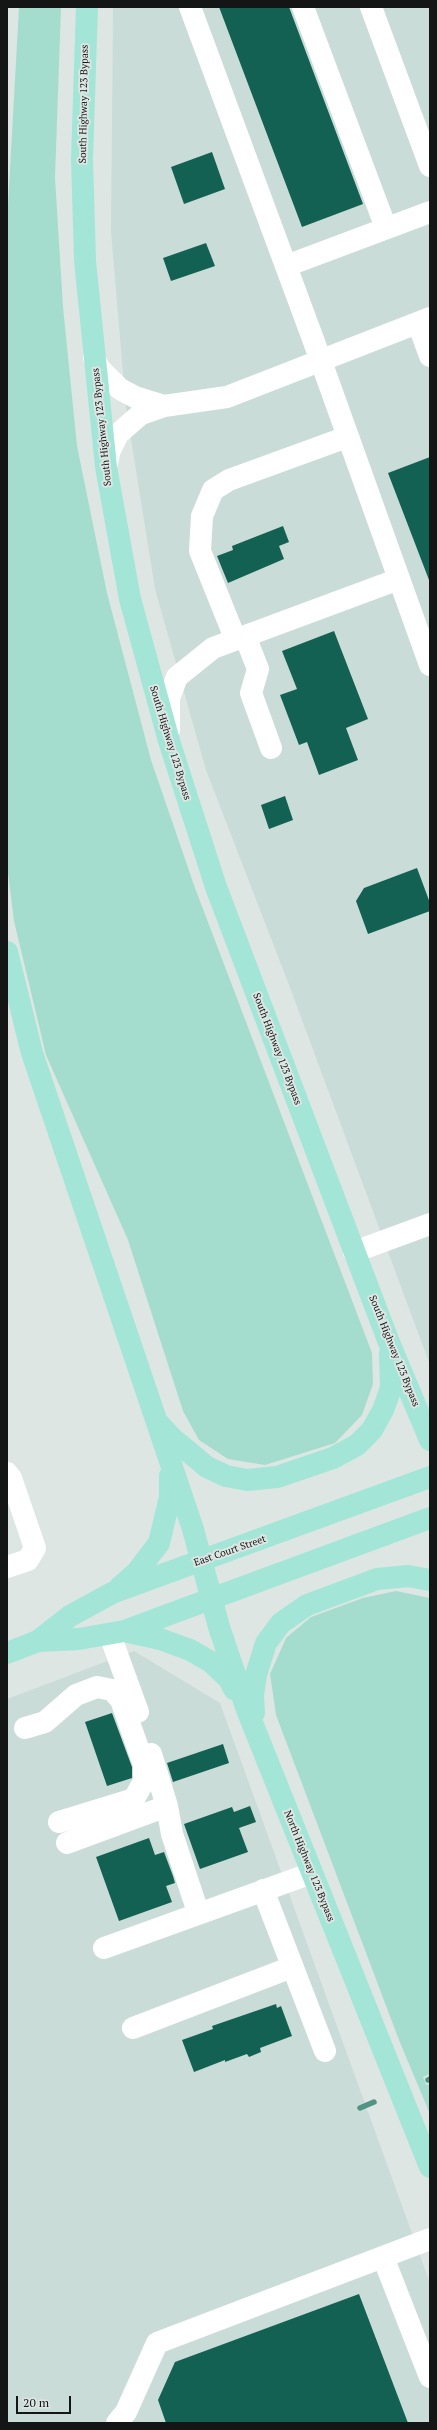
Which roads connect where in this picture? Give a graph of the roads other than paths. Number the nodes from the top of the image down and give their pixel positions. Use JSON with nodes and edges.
{"nodes":[{"id":1,"x":87,"y":7,"type":"edge"},
{"id":2,"x":190,"y":7,"type":"edge"},
{"id":3,"x":303,"y":7,"type":"edge"},
{"id":4,"x":371,"y":7,"type":"edge"},
{"id":5,"x":430,"y":166,"type":"edge"},
{"id":6,"x":430,"y":212,"type":"edge"},
{"id":7,"x":386,"y":228,"type":"junction"},
{"id":8,"x":286,"y":266,"type":"junction"},
{"id":9,"x":424,"y":321,"type":"edge"},
{"id":10,"x":430,"y":356,"type":"edge"},
{"id":11,"x":94,"y":358,"type":"junction"},
{"id":12,"x":321,"y":360,"type":"junction"},
{"id":13,"x":164,"y":406,"type":"junction"},
{"id":14,"x":347,"y":437,"type":"junction"},
{"id":15,"x":106,"y":467,"type":"junction"},
{"id":16,"x":399,"y":580,"type":"junction"},
{"id":17,"x":236,"y":639,"type":"junction"},
{"id":18,"x":430,"y":666,"type":"edge"},
{"id":19,"x":169,"y":741,"type":"junction"},
{"id":20,"x":271,"y":748,"type":"dead end"},
{"id":21,"x":7,"y":952,"type":"edge"},
{"id":22,"x":430,"y":1224,"type":"edge"},
{"id":23,"x":354,"y":1252,"type":"junction"},
{"id":24,"x":388,"y":1340,"type":"junction"},
{"id":25,"x":411,"y":1393,"type":"junction"},
{"id":26,"x":430,"y":1412,"type":"edge"},
{"id":27,"x":154,"y":1419,"type":"junction"},
{"id":28,"x":430,"y":1440,"type":"edge"},
{"id":29,"x":171,"y":1464,"type":"junction"},
{"id":30,"x":7,"y":1473,"type":"edge"},
{"id":31,"x":430,"y":1477,"type":"edge"},
{"id":32,"x":430,"y":1518,"type":"edge"},
{"id":33,"x":202,"y":1560,"type":"junction"},
{"id":34,"x":7,"y":1567,"type":"edge"},
{"id":35,"x":430,"y":1580,"type":"edge"},
{"id":36,"x":112,"y":1593,"type":"junction"},
{"id":37,"x":211,"y":1599,"type":"junction"},
{"id":38,"x":117,"y":1633,"type":"junction"},
{"id":39,"x":38,"y":1641,"type":"junction"},
{"id":40,"x":7,"y":1653,"type":"edge"},
{"id":41,"x":247,"y":1710,"type":"junction"},
{"id":42,"x":25,"y":1728,"type":"dead end"},
{"id":43,"x":255,"y":1732,"type":"junction"},
{"id":44,"x":167,"y":1806,"type":"junction"},
{"id":45,"x":59,"y":1822,"type":"dead end"},
{"id":46,"x":67,"y":1843,"type":"dead end"},
{"id":47,"x":312,"y":1873,"type":"junction"},
{"id":48,"x":263,"y":1890,"type":"junction"},
{"id":49,"x":198,"y":1912,"type":"junction"},
{"id":50,"x":104,"y":1948,"type":"dead end"},
{"id":51,"x":292,"y":1967,"type":"junction"},
{"id":52,"x":133,"y":2028,"type":"dead end"},
{"id":53,"x":325,"y":2051,"type":"dead end"},
{"id":54,"x":430,"y":2167,"type":"edge"},
{"id":55,"x":430,"y":2239,"type":"edge"},
{"id":56,"x":382,"y":2257,"type":"junction"},
{"id":57,"x":430,"y":2377,"type":"edge"},
{"id":58,"x":117,"y":2423,"type":"edge"}],
"edges":[{"from":1,"to":11,"type":"main road","name":"South Highway 123 Bypass"},
{"from":2,"to":8,"type":"lane"},
{"from":3,"to":7,"type":"lane"},
{"from":4,"to":5,"type":"lane"},
{"from":6,"to":7,"type":"lane"},
{"from":7,"to":8,"type":"lane"},
{"from":8,"to":12,"type":"lane"},
{"from":9,"to":10,"type":"lane"},
{"from":9,"to":12,"type":"lane"},
{"from":11,"to":13,"type":"lane"},
{"from":11,"to":15,"type":"main road","name":"South Highway 123 Bypass"},
{"from":12,"to":13,"type":"lane"},
{"from":12,"to":14,"type":"lane"},
{"from":13,"to":15,"type":"lane"},
{"from":14,"to":16,"type":"lane"},
{"from":14,"to":17,"type":"lane"},
{"from":15,"to":19,"type":"main road","name":"South Highway 123 Bypass"},
{"from":16,"to":17,"type":"lane"},
{"from":16,"to":18,"type":"lane"},
{"from":17,"to":19,"type":"lane"},
{"from":17,"to":20,"type":"lane"},
{"from":19,"to":23,"type":"main road","name":"South Highway 123 Bypass"},
{"from":21,"to":27,"type":"main road"},
{"from":22,"to":23,"type":"lane"},
{"from":23,"to":24,"type":"main road","name":"South Highway 123 Bypass"},
{"from":24,"to":25,"type":"main road","name":"South Highway 123 Bypass"},
{"from":24,"to":27,"type":"main road"},
{"from":25,"to":26,"type":"main road"},
{"from":25,"to":28,"type":"main road","name":"South Highway 123 Bypass"},
{"from":27,"to":29,"type":"main road"},
{"from":29,"to":33,"type":"main road"},
{"from":29,"to":36,"type":"main road"},
{"from":30,"to":34,"type":"lane"},
{"from":31,"to":33,"type":"main road","name":"East Court Street"},
{"from":32,"to":37,"type":"main road","name":"East Court Street"},
{"from":33,"to":36,"type":"main road","name":"East Court Street"},
{"from":33,"to":37,"type":"main road","name":"North Highway 123 Bypass"},
{"from":35,"to":43,"type":"main road"},
{"from":36,"to":39,"type":"main road","name":"East Court Street"},
{"from":37,"to":38,"type":"main road","name":"East Court Street"},
{"from":37,"to":41,"type":"main road","name":"North Highway 123 Bypass"},
{"from":38,"to":39,"type":"main road","name":"East Court Street"},
{"from":38,"to":41,"type":"main road"},
{"from":38,"to":44,"type":"lane"},
{"from":39,"to":40,"type":"main road","name":"East Court Street"},
{"from":41,"to":43,"type":"main road","name":"North Highway 123 Bypass"},
{"from":42,"to":45,"type":"lane"},
{"from":43,"to":47,"type":"main road","name":"North Highway 123 Bypass"},
{"from":44,"to":46,"type":"lane"},
{"from":44,"to":49,"type":"lane"},
{"from":47,"to":48,"type":"lane"},
{"from":47,"to":54,"type":"main road","name":"North Highway 123 Bypass"},
{"from":48,"to":49,"type":"lane"},
{"from":48,"to":51,"type":"lane"},
{"from":49,"to":50,"type":"lane"},
{"from":51,"to":52,"type":"lane"},
{"from":51,"to":53,"type":"lane"},
{"from":55,"to":56,"type":"lane"},
{"from":56,"to":57,"type":"lane"},
{"from":56,"to":58,"type":"lane"}]}
